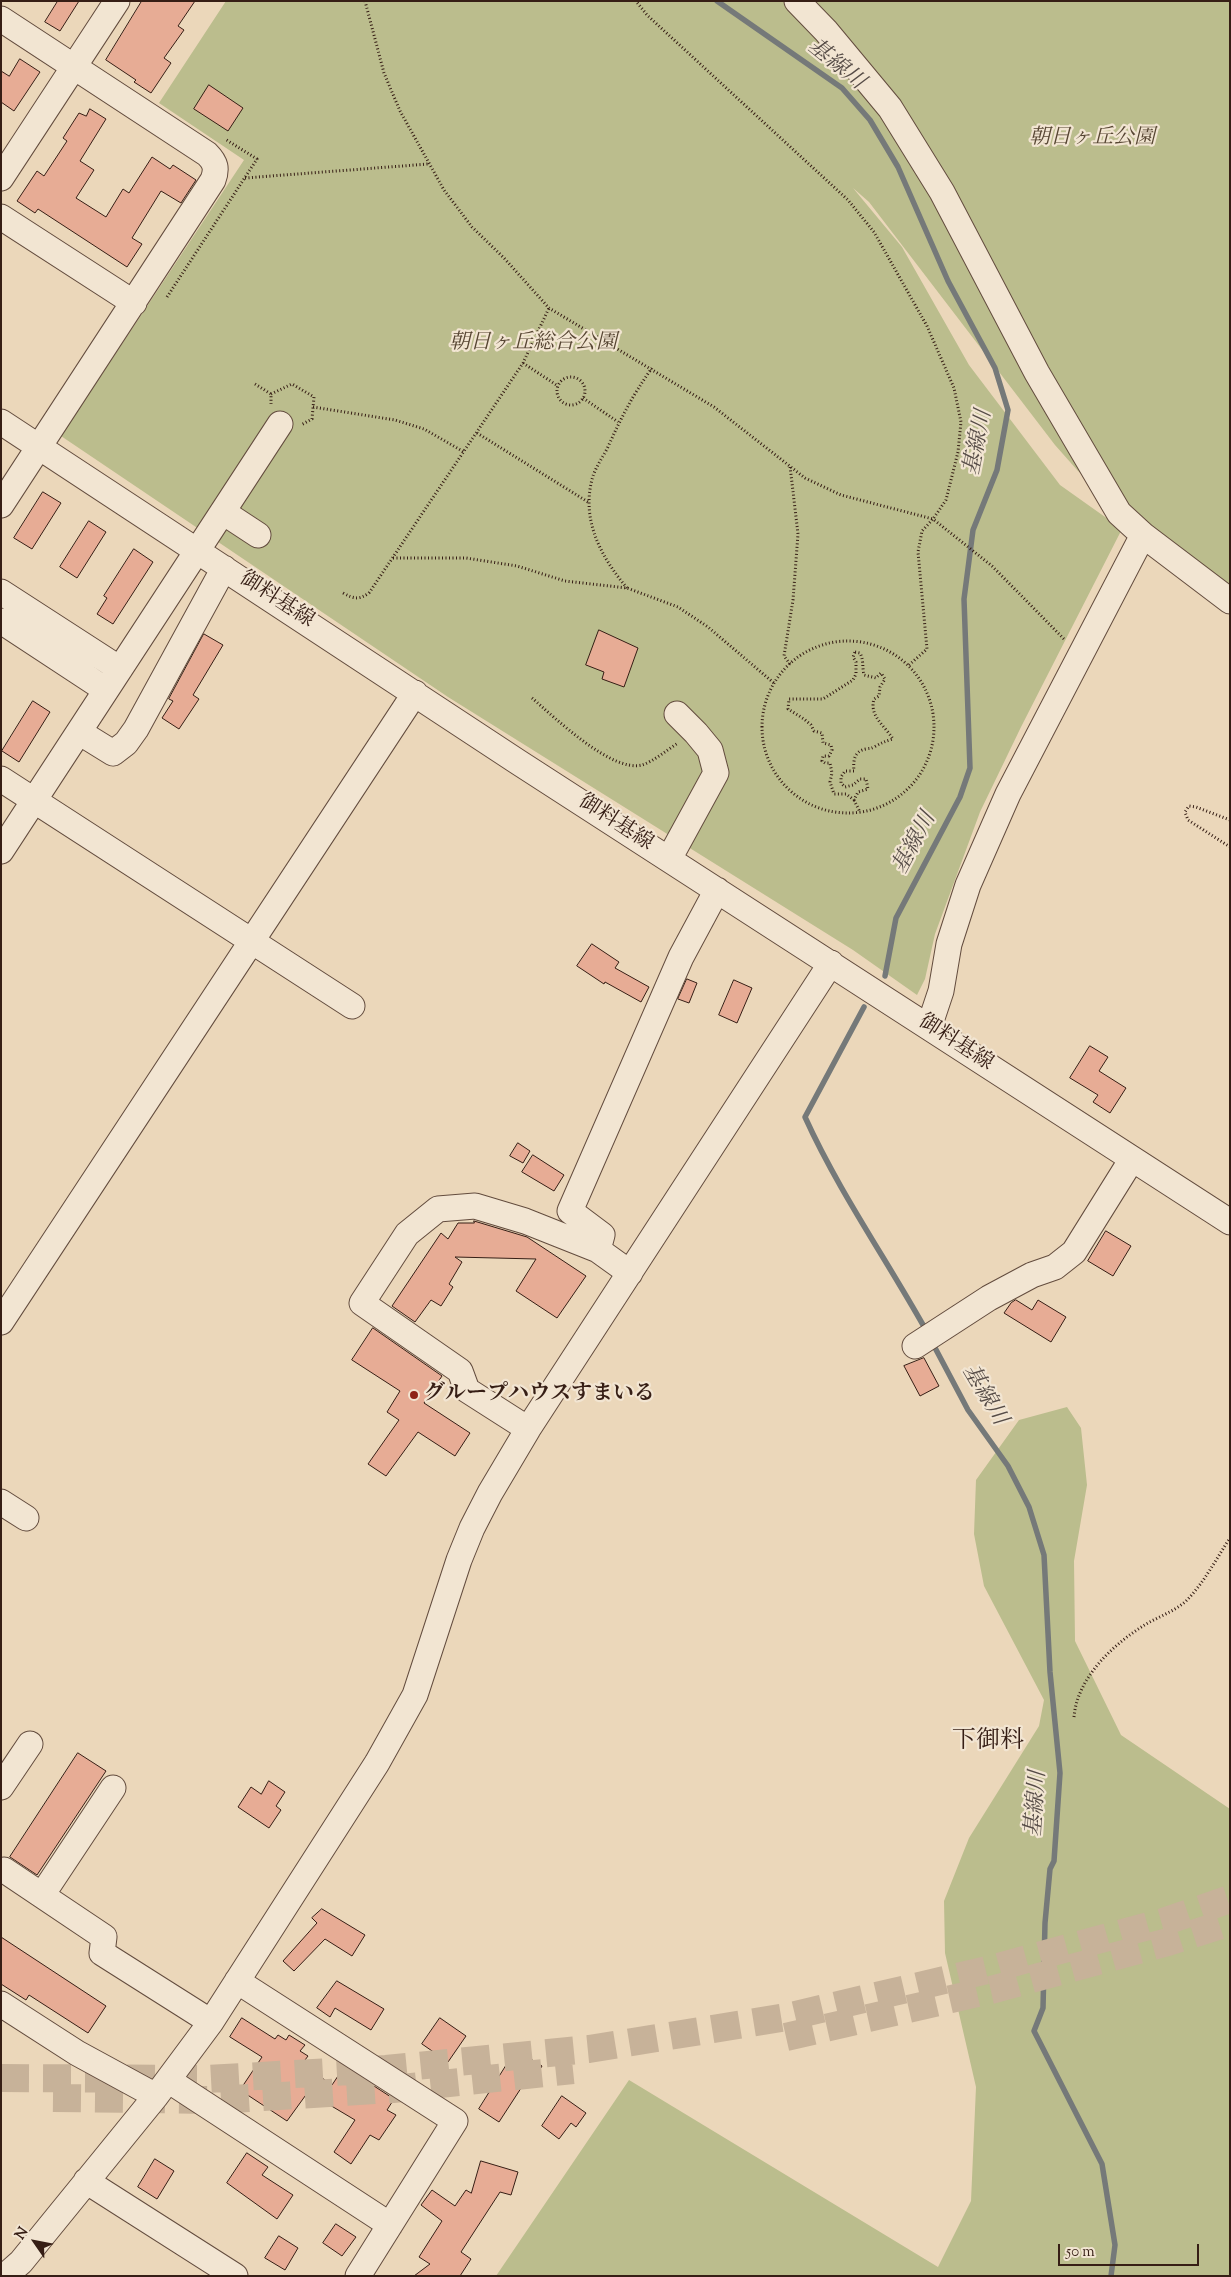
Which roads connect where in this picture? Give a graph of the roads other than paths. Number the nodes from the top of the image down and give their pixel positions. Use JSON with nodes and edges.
{"nodes":[{"id":1,"x":117,"y":1,"type":"edge"},
{"id":2,"x":797,"y":1,"type":"edge"},
{"id":3,"x":1,"y":20,"type":"edge"},
{"id":4,"x":74,"y":67,"type":"junction"},
{"id":5,"x":1,"y":178,"type":"edge"},
{"id":6,"x":1,"y":217,"type":"edge"},
{"id":7,"x":134,"y":303,"type":"junction"},
{"id":8,"x":1,"y":422,"type":"edge"},
{"id":9,"x":280,"y":424,"type":"dead end"},
{"id":10,"x":39,"y":447,"type":"junction"},
{"id":11,"x":1,"y":505,"type":"edge"},
{"id":12,"x":223,"y":512,"type":"junction"},
{"id":13,"x":258,"y":535,"type":"dead end"},
{"id":14,"x":1143,"y":535,"type":"junction"},
{"id":15,"x":197,"y":550,"type":"junction"},
{"id":16,"x":224,"y":568,"type":"junction"},
{"id":17,"x":1,"y":592,"type":"edge"},
{"id":18,"x":1230,"y":601,"type":"edge"},
{"id":19,"x":1,"y":622,"type":"edge"},
{"id":20,"x":120,"y":669,"type":"junction"},
{"id":21,"x":106,"y":690,"type":"junction"},
{"id":22,"x":415,"y":693,"type":"junction"},
{"id":23,"x":677,"y":714,"type":"dead end"},
{"id":24,"x":79,"y":732,"type":"junction"},
{"id":25,"x":1,"y":778,"type":"edge"},
{"id":26,"x":34,"y":800,"type":"junction"},
{"id":27,"x":1,"y":850,"type":"edge"},
{"id":28,"x":669,"y":858,"type":"junction"},
{"id":29,"x":717,"y":890,"type":"junction"},
{"id":30,"x":252,"y":941,"type":"junction"},
{"id":31,"x":831,"y":963,"type":"junction"},
{"id":32,"x":352,"y":1006,"type":"dead end"},
{"id":33,"x":929,"y":1027,"type":"junction"},
{"id":34,"x":1132,"y":1159,"type":"junction"},
{"id":35,"x":1230,"y":1222,"type":"edge"},
{"id":36,"x":598,"y":1250,"type":"junction"},
{"id":37,"x":630,"y":1273,"type":"junction"},
{"id":38,"x":1,"y":1322,"type":"edge"},
{"id":39,"x":915,"y":1346,"type":"dead end"},
{"id":40,"x":528,"y":1429,"type":"junction"},
{"id":41,"x":1,"y":1502,"type":"edge"},
{"id":42,"x":26,"y":1518,"type":"dead end"},
{"id":43,"x":30,"y":1744,"type":"dead end"},
{"id":44,"x":1,"y":1788,"type":"edge"},
{"id":45,"x":112,"y":1788,"type":"dead end"},
{"id":46,"x":4,"y":1870,"type":"dead end"},
{"id":47,"x":42,"y":1895,"type":"junction"},
{"id":48,"x":237,"y":1981,"type":"junction"},
{"id":49,"x":1,"y":2004,"type":"edge"},
{"id":50,"x":211,"y":2022,"type":"junction"},
{"id":51,"x":162,"y":2088,"type":"junction"},
{"id":52,"x":86,"y":2181,"type":"junction"},
{"id":53,"x":390,"y":2225,"type":"junction"},
{"id":54,"x":5,"y":2276,"type":"edge"},
{"id":55,"x":235,"y":2276,"type":"edge"},
{"id":56,"x":358,"y":2276,"type":"edge"}],
"edges":[{"from":1,"to":4,"type":"street"},
{"from":2,"to":14,"type":"street"},
{"from":3,"to":4,"type":"street"},
{"from":4,"to":5,"type":"street"},
{"from":4,"to":7,"type":"street"},
{"from":6,"to":7,"type":"street"},
{"from":7,"to":10,"type":"street"},
{"from":8,"to":10,"type":"street","name":"御料基線"},
{"from":9,"to":12,"type":"street"},
{"from":10,"to":11,"type":"street"},
{"from":10,"to":15,"type":"street","name":"御料基線"},
{"from":12,"to":13,"type":"street"},
{"from":12,"to":15,"type":"street"},
{"from":14,"to":18,"type":"street"},
{"from":14,"to":33,"type":"street"},
{"from":15,"to":16,"type":"street","name":"御料基線"},
{"from":15,"to":20,"type":"street"},
{"from":16,"to":22,"type":"street","name":"御料基線"},
{"from":16,"to":24,"type":"street"},
{"from":17,"to":20,"type":"street"},
{"from":19,"to":21,"type":"street"},
{"from":20,"to":21,"type":"street"},
{"from":21,"to":24,"type":"street"},
{"from":22,"to":28,"type":"street","name":"御料基線"},
{"from":22,"to":30,"type":"street"},
{"from":23,"to":28,"type":"street"},
{"from":24,"to":26,"type":"street"},
{"from":25,"to":26,"type":"street"},
{"from":26,"to":27,"type":"street"},
{"from":26,"to":30,"type":"street"},
{"from":28,"to":29,"type":"street","name":"御料基線"},
{"from":29,"to":31,"type":"street","name":"御料基線"},
{"from":29,"to":36,"type":"street"},
{"from":30,"to":32,"type":"street"},
{"from":30,"to":38,"type":"street"},
{"from":31,"to":33,"type":"street","name":"御料基線"},
{"from":31,"to":37,"type":"street"},
{"from":33,"to":34,"type":"street","name":"御料基線"},
{"from":34,"to":35,"type":"street","name":"御料基線"},
{"from":34,"to":39,"type":"street"},
{"from":36,"to":37,"type":"street"},
{"from":36,"to":40,"type":"street"},
{"from":37,"to":40,"type":"street"},
{"from":40,"to":48,"type":"street"},
{"from":41,"to":42,"type":"street"},
{"from":43,"to":44,"type":"street"},
{"from":45,"to":47,"type":"street"},
{"from":46,"to":47,"type":"street"},
{"from":47,"to":50,"type":"street"},
{"from":48,"to":50,"type":"street"},
{"from":48,"to":53,"type":"street"},
{"from":49,"to":51,"type":"street"},
{"from":50,"to":51,"type":"street"},
{"from":51,"to":52,"type":"street"},
{"from":51,"to":53,"type":"street"},
{"from":52,"to":54,"type":"street"},
{"from":52,"to":55,"type":"street"},
{"from":53,"to":56,"type":"street"}]}
